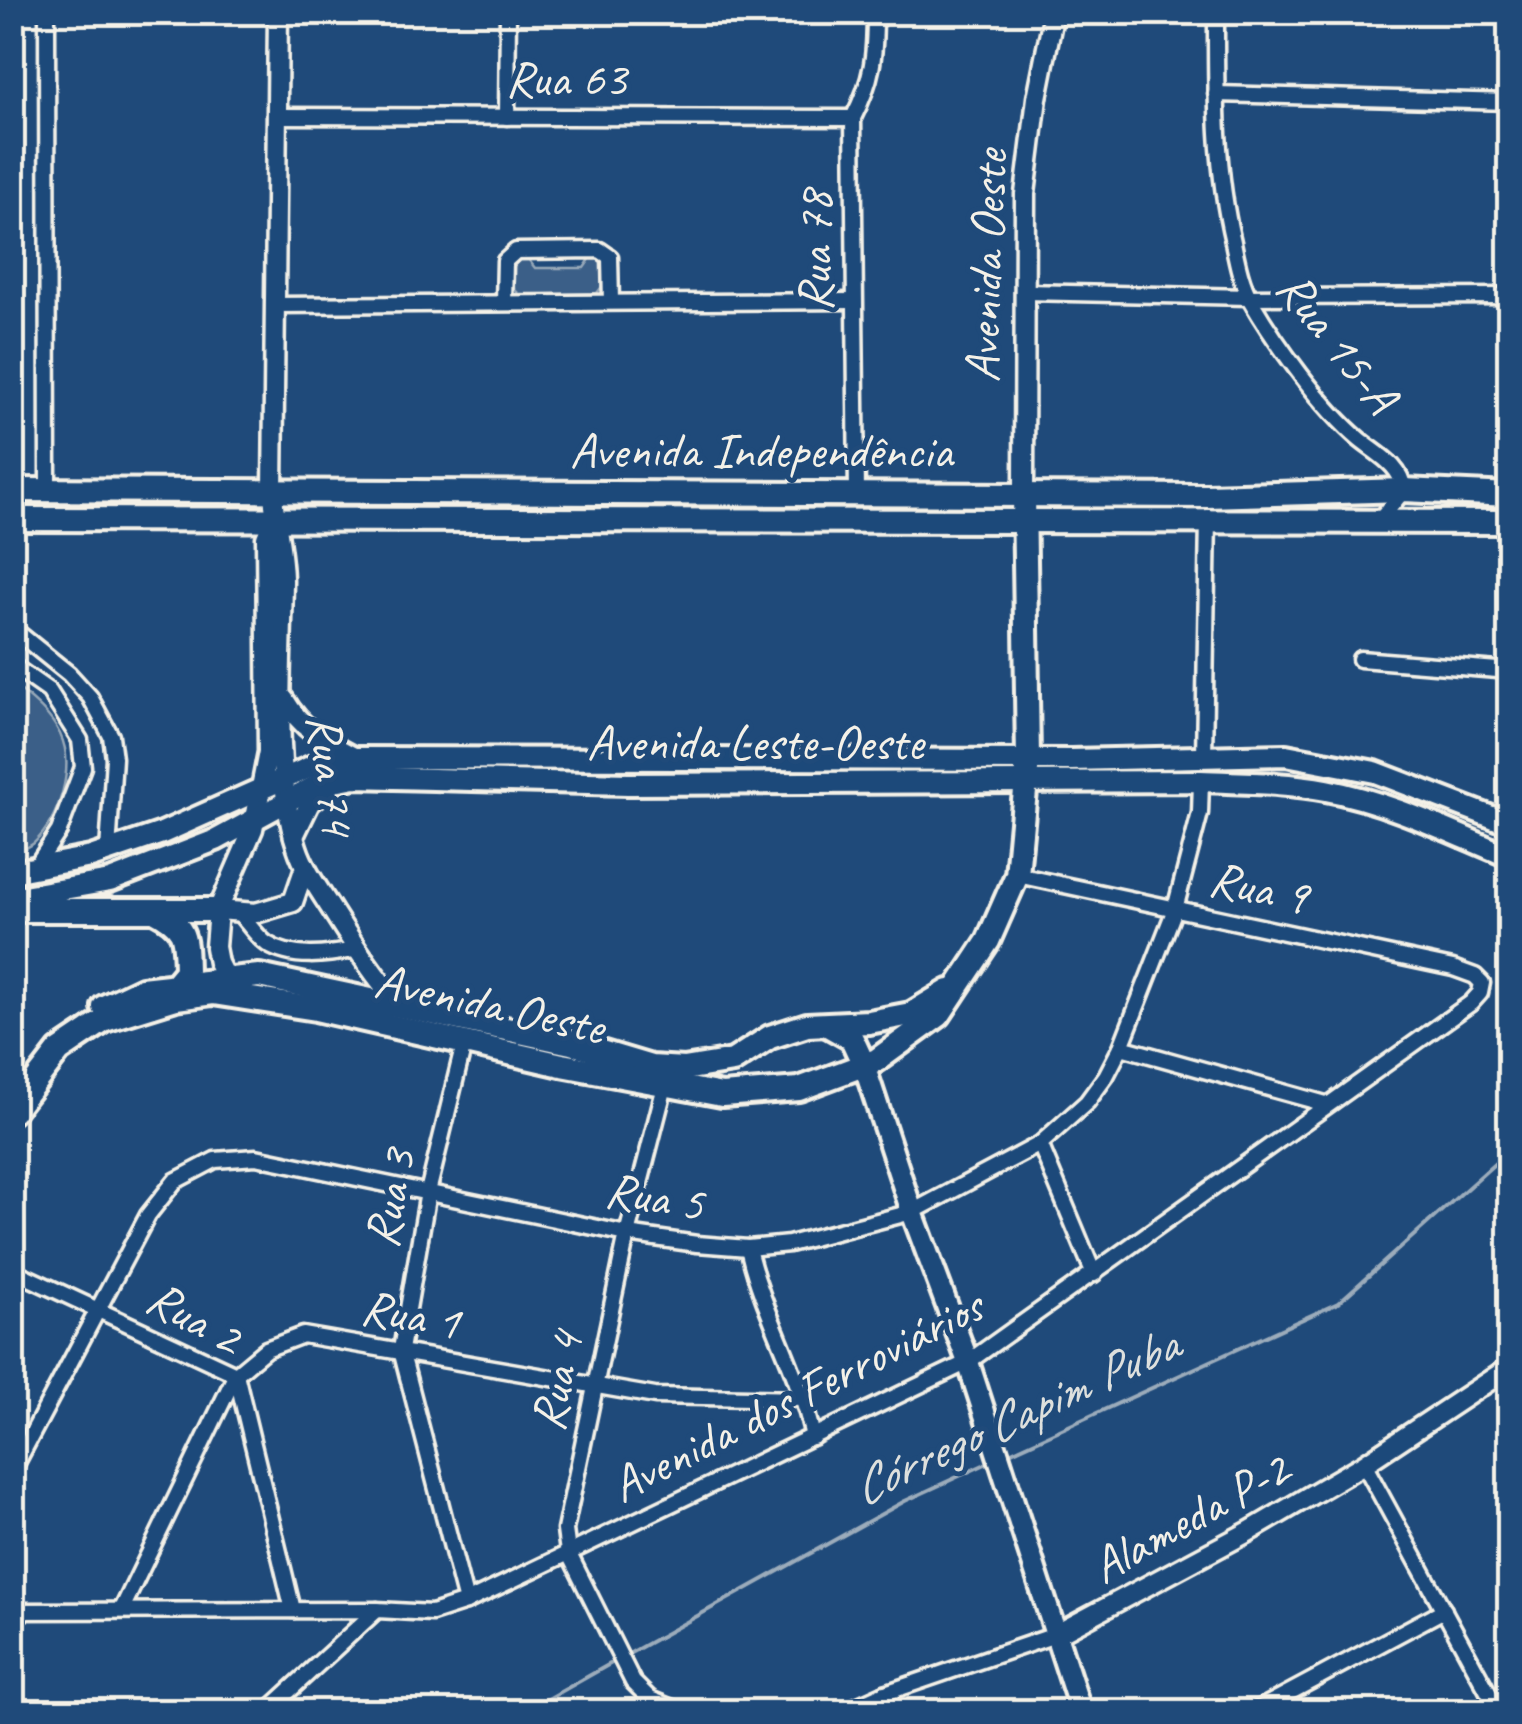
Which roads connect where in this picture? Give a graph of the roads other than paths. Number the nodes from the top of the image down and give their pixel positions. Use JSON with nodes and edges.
{"nodes":[{"id":1,"x":47,"y":12,"type":"edge"},
{"id":2,"x":278,"y":12,"type":"edge"},
{"id":3,"x":508,"y":12,"type":"edge"},
{"id":4,"x":875,"y":12,"type":"edge"},
{"id":5,"x":1054,"y":12,"type":"edge"},
{"id":6,"x":1216,"y":12,"type":"edge"},
{"id":7,"x":1216,"y":94,"type":"junction"},
{"id":8,"x":1510,"y":102,"type":"edge"},
{"id":9,"x":278,"y":116,"type":"junction"},
{"id":10,"x":507,"y":117,"type":"junction"},
{"id":11,"x":852,"y":118,"type":"junction"},
{"id":12,"x":1025,"y":292,"type":"junction"},
{"id":13,"x":1510,"y":296,"type":"edge"},
{"id":14,"x":1249,"y":297,"type":"junction"},
{"id":15,"x":854,"y":301,"type":"junction"},
{"id":16,"x":504,"y":302,"type":"junction"},
{"id":17,"x":612,"y":302,"type":"junction"},
{"id":18,"x":275,"y":305,"type":"junction"},
{"id":19,"x":12,"y":490,"type":"edge"},
{"id":20,"x":48,"y":490,"type":"junction"},
{"id":21,"x":1404,"y":490,"type":"junction"},
{"id":22,"x":272,"y":491,"type":"junction"},
{"id":23,"x":857,"y":494,"type":"junction"},
{"id":24,"x":1024,"y":494,"type":"junction"},
{"id":25,"x":1510,"y":495,"type":"edge"},
{"id":26,"x":1207,"y":496,"type":"junction"},
{"id":27,"x":12,"y":519,"type":"edge"},
{"id":28,"x":1024,"y":520,"type":"junction"},
{"id":29,"x":1208,"y":520,"type":"junction"},
{"id":30,"x":1380,"y":520,"type":"junction"},
{"id":31,"x":274,"y":521,"type":"junction"},
{"id":32,"x":1510,"y":522,"type":"edge"},
{"id":33,"x":12,"y":628,"type":"edge"},
{"id":34,"x":1360,"y":658,"type":"dead end"},
{"id":35,"x":12,"y":665,"type":"edge"},
{"id":36,"x":1510,"y":671,"type":"edge"},
{"id":37,"x":282,"y":696,"type":"junction"},
{"id":38,"x":1204,"y":757,"type":"junction"},
{"id":39,"x":355,"y":767,"type":"junction"},
{"id":40,"x":1027,"y":771,"type":"junction"},
{"id":41,"x":285,"y":778,"type":"junction"},
{"id":42,"x":1201,"y":781,"type":"junction"},
{"id":43,"x":262,"y":790,"type":"junction"},
{"id":44,"x":288,"y":802,"type":"junction"},
{"id":45,"x":254,"y":822,"type":"junction"},
{"id":46,"x":1510,"y":824,"type":"edge"},
{"id":47,"x":294,"y":836,"type":"junction"},
{"id":48,"x":108,"y":851,"type":"junction"},
{"id":49,"x":1510,"y":857,"type":"edge"},
{"id":50,"x":305,"y":867,"type":"junction"},
{"id":51,"x":23,"y":871,"type":"edge"},
{"id":52,"x":1016,"y":875,"type":"junction"},
{"id":53,"x":12,"y":898,"type":"edge"},
{"id":54,"x":151,"y":908,"type":"junction"},
{"id":55,"x":1175,"y":909,"type":"junction"},
{"id":56,"x":12,"y":910,"type":"edge"},
{"id":57,"x":229,"y":912,"type":"junction"},
{"id":58,"x":354,"y":950,"type":"junction"},
{"id":59,"x":1482,"y":983,"type":"joint"},
{"id":60,"x":176,"y":984,"type":"junction"},
{"id":61,"x":229,"y":986,"type":"junction"},
{"id":62,"x":956,"y":986,"type":"junction"},
{"id":63,"x":400,"y":1007,"type":"junction"},
{"id":64,"x":829,"y":1026,"type":"junction"},
{"id":65,"x":464,"y":1044,"type":"junction"},
{"id":66,"x":1121,"y":1047,"type":"junction"},
{"id":67,"x":754,"y":1050,"type":"junction"},
{"id":68,"x":864,"y":1065,"type":"junction"},
{"id":69,"x":12,"y":1085,"type":"edge"},
{"id":70,"x":665,"y":1086,"type":"junction"},
{"id":71,"x":770,"y":1092,"type":"junction"},
{"id":72,"x":1326,"y":1104,"type":"junction"},
{"id":73,"x":12,"y":1112,"type":"edge"},
{"id":74,"x":1040,"y":1144,"type":"junction"},
{"id":75,"x":428,"y":1192,"type":"junction"},
{"id":76,"x":912,"y":1212,"type":"junction"},
{"id":77,"x":627,"y":1234,"type":"junction"},
{"id":78,"x":748,"y":1248,"type":"junction"},
{"id":79,"x":12,"y":1270,"type":"edge"},
{"id":80,"x":1094,"y":1274,"type":"junction"},
{"id":81,"x":99,"y":1310,"type":"junction"},
{"id":82,"x":401,"y":1350,"type":"junction"},
{"id":83,"x":968,"y":1362,"type":"junction"},
{"id":84,"x":1510,"y":1366,"type":"edge"},
{"id":85,"x":236,"y":1374,"type":"junction"},
{"id":86,"x":595,"y":1386,"type":"junction"},
{"id":87,"x":805,"y":1399,"type":"junction"},
{"id":88,"x":813,"y":1437,"type":"junction"},
{"id":89,"x":1364,"y":1464,"type":"junction"},
{"id":90,"x":12,"y":1472,"type":"edge"},
{"id":91,"x":568,"y":1552,"type":"junction"},
{"id":92,"x":466,"y":1602,"type":"junction"},
{"id":93,"x":122,"y":1610,"type":"junction"},
{"id":94,"x":292,"y":1610,"type":"junction"},
{"id":95,"x":377,"y":1610,"type":"junction"},
{"id":96,"x":1444,"y":1610,"type":"junction"},
{"id":97,"x":12,"y":1611,"type":"edge"},
{"id":98,"x":1055,"y":1634,"type":"junction"},
{"id":99,"x":885,"y":1693,"type":"junction"},
{"id":100,"x":266,"y":1712,"type":"edge"},
{"id":101,"x":682,"y":1712,"type":"edge"},
{"id":102,"x":842,"y":1712,"type":"edge"},
{"id":103,"x":890,"y":1712,"type":"edge"},
{"id":104,"x":1081,"y":1712,"type":"edge"},
{"id":105,"x":1253,"y":1712,"type":"edge"},
{"id":106,"x":1499,"y":1712,"type":"edge"}],
"edges":[{"from":1,"to":20,"type":"street"},
{"from":2,"to":9,"type":"street","name":"Rua 74"},
{"from":3,"to":10,"type":"street"},
{"from":4,"to":11,"type":"street","name":"Rua 78"},
{"from":5,"to":12,"type":"street","name":"Avenida Oeste"},
{"from":6,"to":7,"type":"street","name":"Rua 15-A"},
{"from":7,"to":8,"type":"street"},
{"from":7,"to":14,"type":"street","name":"Rua 15-A"},
{"from":9,"to":10,"type":"street","name":"Rua 63"},
{"from":9,"to":18,"type":"street","name":"Rua 74"},
{"from":10,"to":11,"type":"street","name":"Rua 63"},
{"from":11,"to":15,"type":"street","name":"Rua 78"},
{"from":12,"to":14,"type":"street"},
{"from":12,"to":24,"type":"street","name":"Avenida Oeste"},
{"from":13,"to":14,"type":"street"},
{"from":14,"to":21,"type":"street","name":"Rua 15-A"},
{"from":15,"to":17,"type":"street"},
{"from":15,"to":23,"type":"street","name":"Rua 78"},
{"from":16,"to":17,"type":"street"},
{"from":16,"to":17,"type":"street"},
{"from":16,"to":18,"type":"street"},
{"from":18,"to":22,"type":"street","name":"Rua 74"},
{"from":19,"to":20,"type":"main road","name":"Avenida Independência"},
{"from":20,"to":22,"type":"main road","name":"Avenida Independência"},
{"from":21,"to":25,"type":"main road","name":"Avenida Independência"},
{"from":21,"to":26,"type":"main road","name":"Avenida Independência"},
{"from":21,"to":30,"type":"street"},
{"from":22,"to":23,"type":"main road","name":"Avenida Independência"},
{"from":22,"to":31,"type":"street","name":"Rua 74"},
{"from":23,"to":24,"type":"main road","name":"Avenida Independência"},
{"from":24,"to":26,"type":"main road","name":"Avenida Independência"},
{"from":24,"to":28,"type":"main road","name":"Avenida Oeste"},
{"from":26,"to":29,"type":"street"},
{"from":27,"to":31,"type":"main road","name":"Avenida Independência"},
{"from":28,"to":29,"type":"main road","name":"Avenida Independência"},
{"from":28,"to":31,"type":"main road","name":"Avenida Independência"},
{"from":28,"to":40,"type":"main road","name":"Avenida Oeste"},
{"from":29,"to":30,"type":"main road","name":"Avenida Independência"},
{"from":29,"to":38,"type":"street"},
{"from":30,"to":32,"type":"main road","name":"Avenida Independência"},
{"from":31,"to":37,"type":"street","name":"Rua 74"},
{"from":31,"to":43,"type":"street","name":"Rua 74"},
{"from":33,"to":48,"type":"street"},
{"from":34,"to":36,"type":"street"},
{"from":35,"to":51,"type":"street"},
{"from":37,"to":39,"type":"street","name":"Avenida Leste-Oeste"},
{"from":37,"to":41,"type":"street","name":"Rua 74"},
{"from":38,"to":40,"type":"main road","name":"Avenida Leste-Oeste"},
{"from":38,"to":46,"type":"main road","name":"Avenida Leste-Oeste"},
{"from":39,"to":40,"type":"main road","name":"Avenida Leste-Oeste"},
{"from":39,"to":41,"type":"main road","name":"Avenida Leste-Oeste"},
{"from":39,"to":44,"type":"main road","name":"Avenida Leste-Oeste"},
{"from":39,"to":47,"type":"street"},
{"from":40,"to":42,"type":"main road","name":"Avenida Leste-Oeste"},
{"from":40,"to":52,"type":"main road","name":"Avenida Oeste"},
{"from":41,"to":43,"type":"main road","name":"Avenida Leste-Oeste"},
{"from":41,"to":44,"type":"street","name":"Rua 74"},
{"from":42,"to":49,"type":"main road","name":"Avenida Leste-Oeste"},
{"from":42,"to":55,"type":"street","name":"Rua 5"},
{"from":43,"to":45,"type":"street","name":"Rua 74"},
{"from":43,"to":48,"type":"main road","name":"Avenida Leste-Oeste"},
{"from":44,"to":45,"type":"main road","name":"Avenida Leste-Oeste"},
{"from":44,"to":47,"type":"street","name":"Rua 74"},
{"from":45,"to":53,"type":"main road","name":"Avenida Leste-Oeste"},
{"from":45,"to":57,"type":"street","name":"Rua 74"},
{"from":47,"to":50,"type":"street","name":"Rua 74"},
{"from":48,"to":51,"type":"main road","name":"Avenida Leste-Oeste"},
{"from":50,"to":57,"type":"street"},
{"from":50,"to":58,"type":"street","name":"Rua 74"},
{"from":52,"to":55,"type":"street","name":"Rua 9"},
{"from":52,"to":62,"type":"main road","name":"Avenida Oeste"},
{"from":54,"to":56,"type":"main road"},
{"from":54,"to":57,"type":"main road"},
{"from":54,"to":60,"type":"main road"},
{"from":55,"to":59,"type":"street","name":"Rua 9"},
{"from":55,"to":66,"type":"street","name":"Rua 5"},
{"from":57,"to":58,"type":"street"},
{"from":57,"to":61,"type":"street","name":"Rua 74"},
{"from":58,"to":63,"type":"street","name":"Rua 74"},
{"from":59,"to":72,"type":"street","name":"Avenida dos Ferroviários"},
{"from":60,"to":61,"type":"main road","name":"Avenida Oeste"},
{"from":60,"to":69,"type":"main road","name":"Avenida Oeste"},
{"from":61,"to":63,"type":"main road","name":"Avenida Oeste"},
{"from":61,"to":65,"type":"main road","name":"Avenida Oeste"},
{"from":61,"to":73,"type":"main road","name":"Avenida Oeste"},
{"from":62,"to":64,"type":"main road","name":"Avenida Oeste"},
{"from":62,"to":68,"type":"main road","name":"Avenida Oeste"},
{"from":63,"to":67,"type":"main road","name":"Avenida Oeste"},
{"from":64,"to":67,"type":"main road","name":"Avenida Oeste"},
{"from":64,"to":68,"type":"main road"},
{"from":65,"to":70,"type":"main road","name":"Avenida Oeste"},
{"from":65,"to":75,"type":"street","name":"Rua 3"},
{"from":66,"to":72,"type":"street"},
{"from":66,"to":74,"type":"street","name":"Rua 5"},
{"from":67,"to":71,"type":"main road"},
{"from":68,"to":71,"type":"main road","name":"Avenida Oeste"},
{"from":68,"to":76,"type":"main road"},
{"from":70,"to":71,"type":"main road","name":"Avenida Oeste"},
{"from":70,"to":77,"type":"street","name":"Rua 4"},
{"from":72,"to":80,"type":"street","name":"Avenida dos Ferroviários"},
{"from":74,"to":76,"type":"street","name":"Rua 5"},
{"from":74,"to":80,"type":"street"},
{"from":75,"to":77,"type":"street","name":"Rua 5"},
{"from":75,"to":81,"type":"street","name":"Rua 5"},
{"from":75,"to":82,"type":"street","name":"Rua 3"},
{"from":76,"to":78,"type":"street","name":"Rua 5"},
{"from":76,"to":83,"type":"main road"},
{"from":77,"to":78,"type":"street","name":"Rua 5"},
{"from":77,"to":86,"type":"street","name":"Rua 4"},
{"from":78,"to":87,"type":"street"},
{"from":79,"to":81,"type":"street","name":"Rua 2"},
{"from":80,"to":83,"type":"street","name":"Avenida dos Ferroviários"},
{"from":81,"to":85,"type":"street","name":"Rua 2"},
{"from":81,"to":90,"type":"street","name":"Rua 5"},
{"from":82,"to":85,"type":"street","name":"Rua 1"},
{"from":82,"to":86,"type":"street","name":"Rua 1"},
{"from":82,"to":92,"type":"street","name":"Rua 3"},
{"from":83,"to":88,"type":"street","name":"Avenida dos Ferroviários"},
{"from":83,"to":98,"type":"main road"},
{"from":84,"to":89,"type":"street","name":"Alameda P-2"},
{"from":85,"to":93,"type":"street","name":"Rua 1"},
{"from":85,"to":94,"type":"street","name":"Rua 2"},
{"from":86,"to":87,"type":"street","name":"Rua 1"},
{"from":86,"to":91,"type":"street","name":"Rua 4"},
{"from":87,"to":88,"type":"street"},
{"from":88,"to":91,"type":"street","name":"Avenida dos Ferroviários"},
{"from":89,"to":96,"type":"street"},
{"from":89,"to":98,"type":"street","name":"Alameda P-2"},
{"from":91,"to":92,"type":"street","name":"Avenida dos Ferroviários"},
{"from":91,"to":101,"type":"street"},
{"from":92,"to":95,"type":"street","name":"Avenida dos Ferroviários"},
{"from":93,"to":94,"type":"street","name":"Avenida dos Ferroviários"},
{"from":93,"to":97,"type":"street","name":"Avenida dos Ferroviários"},
{"from":94,"to":95,"type":"street","name":"Avenida dos Ferroviários"},
{"from":95,"to":100,"type":"street"},
{"from":96,"to":105,"type":"street"},
{"from":96,"to":106,"type":"street"},
{"from":98,"to":99,"type":"street","name":"Alameda P-2"},
{"from":98,"to":104,"type":"main road"},
{"from":99,"to":102,"type":"street","name":"Alameda P-2"},
{"from":99,"to":103,"type":"street"}]}
